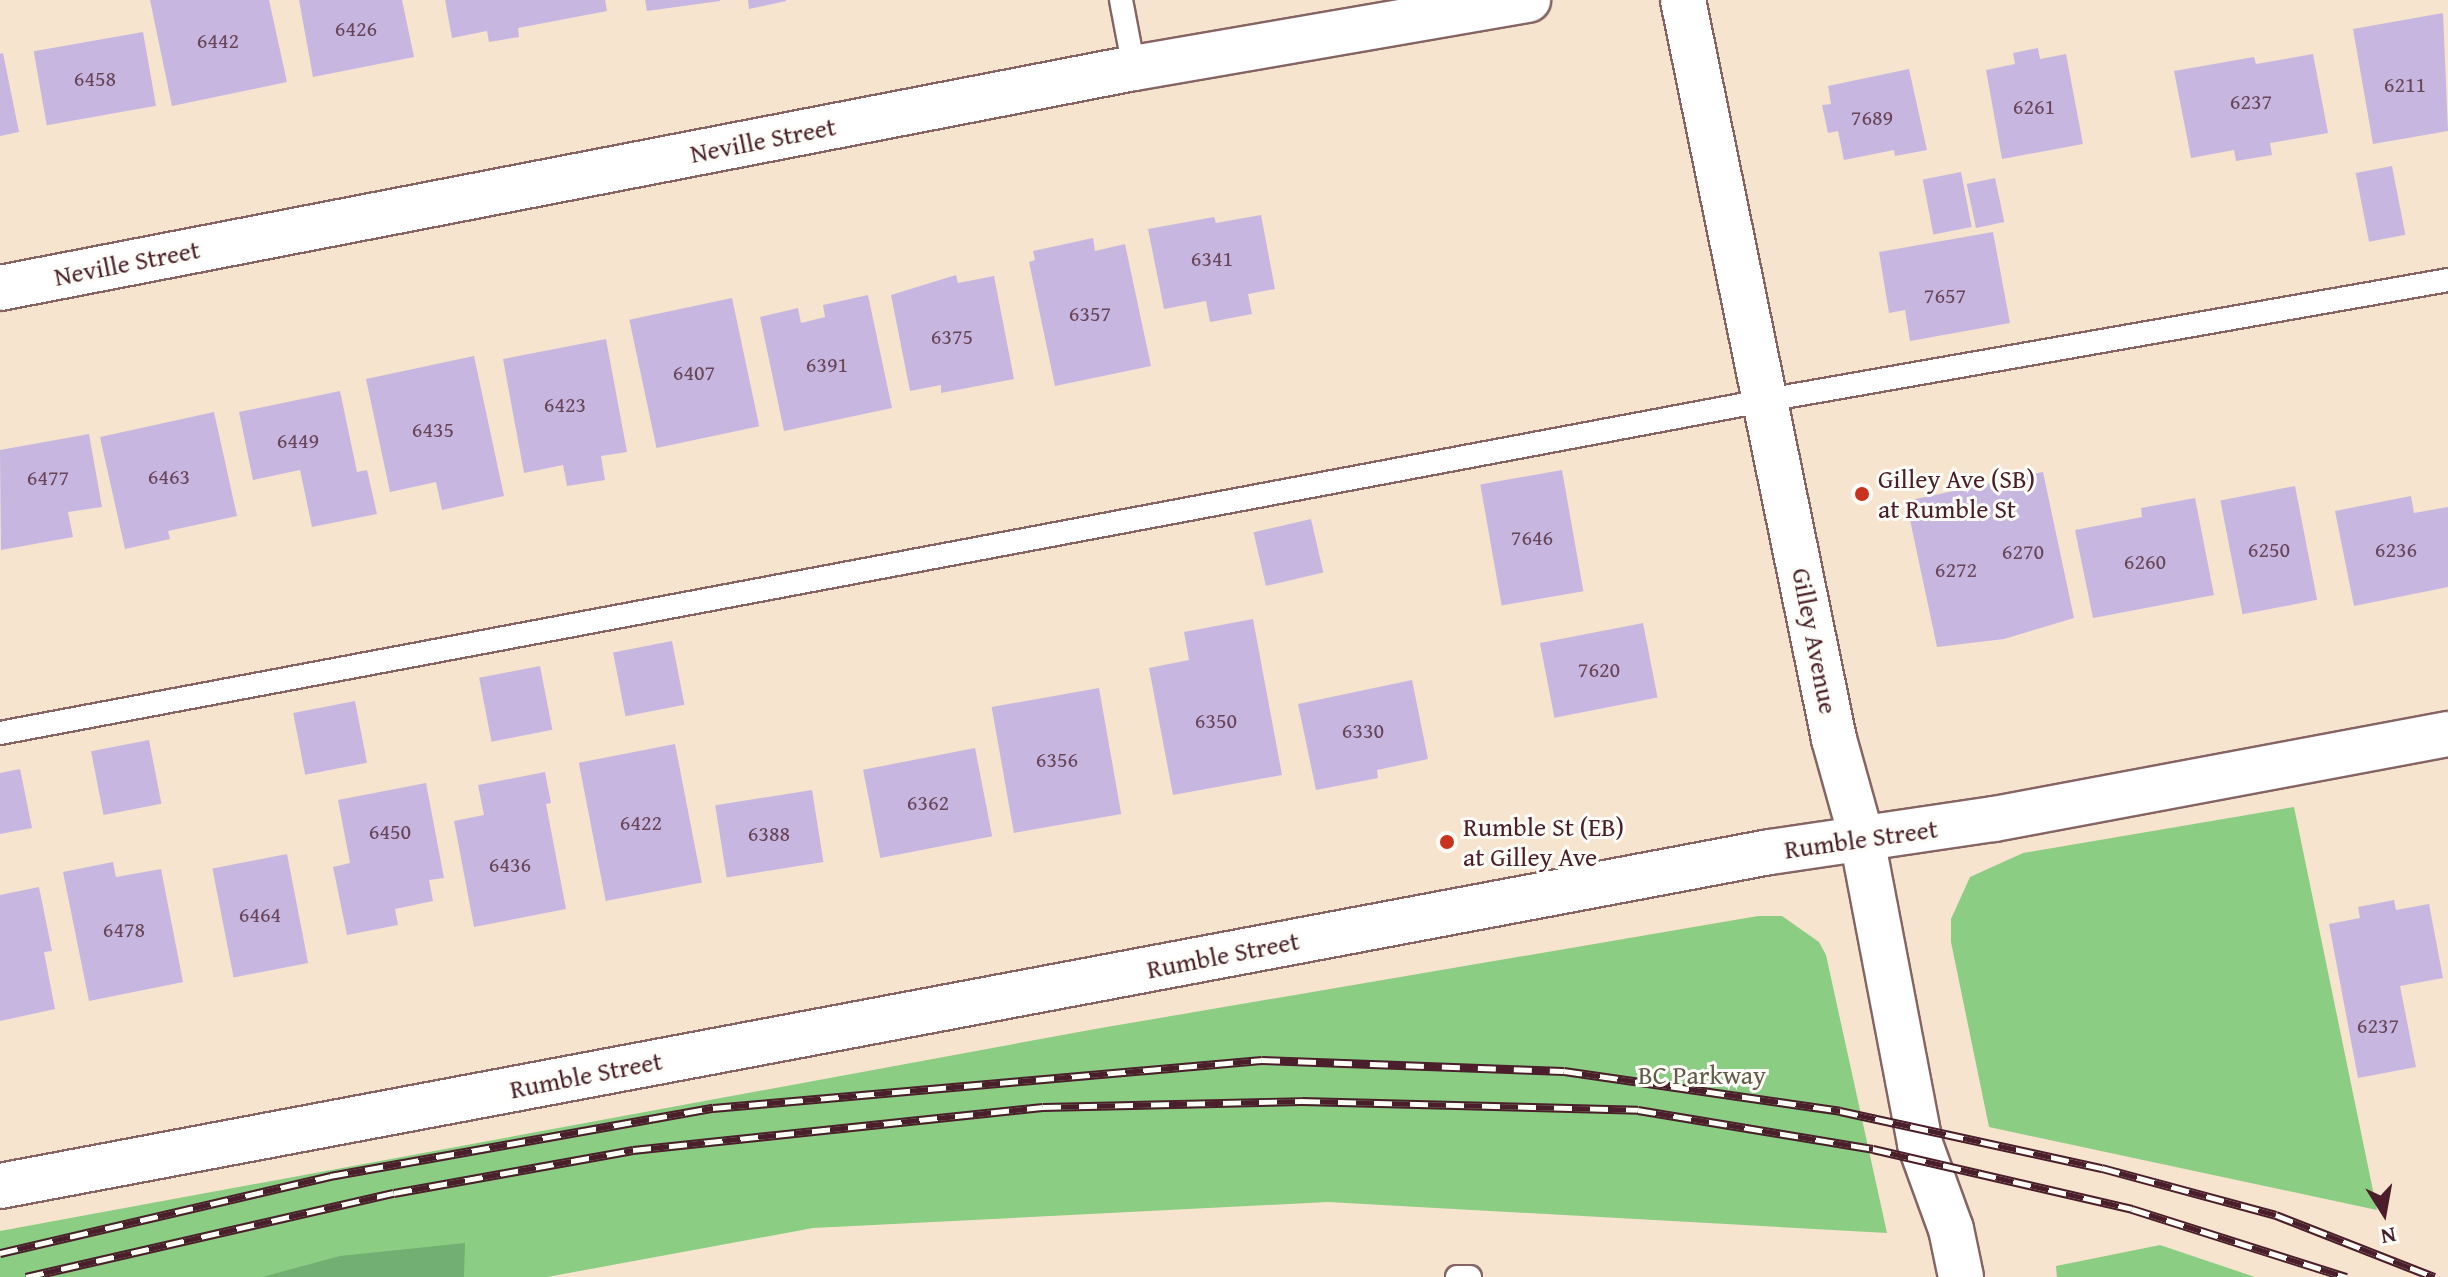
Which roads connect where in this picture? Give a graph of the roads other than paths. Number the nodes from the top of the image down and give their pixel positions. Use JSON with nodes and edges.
{"nodes":[{"id":1,"x":1121,"y":0,"type":"edge"},
{"id":2,"x":1528,"y":0,"type":"edge"},
{"id":3,"x":1683,"y":0,"type":"edge"},
{"id":4,"x":1134,"y":68,"type":"junction"},
{"id":5,"x":2448,"y":280,"type":"edge"},
{"id":6,"x":0,"y":288,"type":"edge"},
{"id":7,"x":1767,"y":400,"type":"junction"},
{"id":8,"x":0,"y":733,"type":"edge"},
{"id":9,"x":2448,"y":734,"type":"edge"},
{"id":10,"x":1862,"y":839,"type":"junction"},
{"id":11,"x":0,"y":1186,"type":"edge"},
{"id":12,"x":1457,"y":1277,"type":"edge"},
{"id":13,"x":1470,"y":1277,"type":"edge"},
{"id":14,"x":1961,"y":1277,"type":"edge"}],
"edges":[{"from":1,"to":4,"type":"lane"},
{"from":2,"to":4,"type":"street","name":"Neville Street"},
{"from":3,"to":7,"type":"street","name":"Gilley Avenue"},
{"from":4,"to":6,"type":"street","name":"Neville Street"},
{"from":5,"to":7,"type":"lane"},
{"from":7,"to":8,"type":"lane"},
{"from":7,"to":10,"type":"street","name":"Gilley Avenue"},
{"from":9,"to":10,"type":"street","name":"Rumble Street"},
{"from":10,"to":11,"type":"street","name":"Rumble Street"},
{"from":10,"to":14,"type":"street","name":"Gilley Avenue"},
{"from":12,"to":13,"type":"lane"}]}
